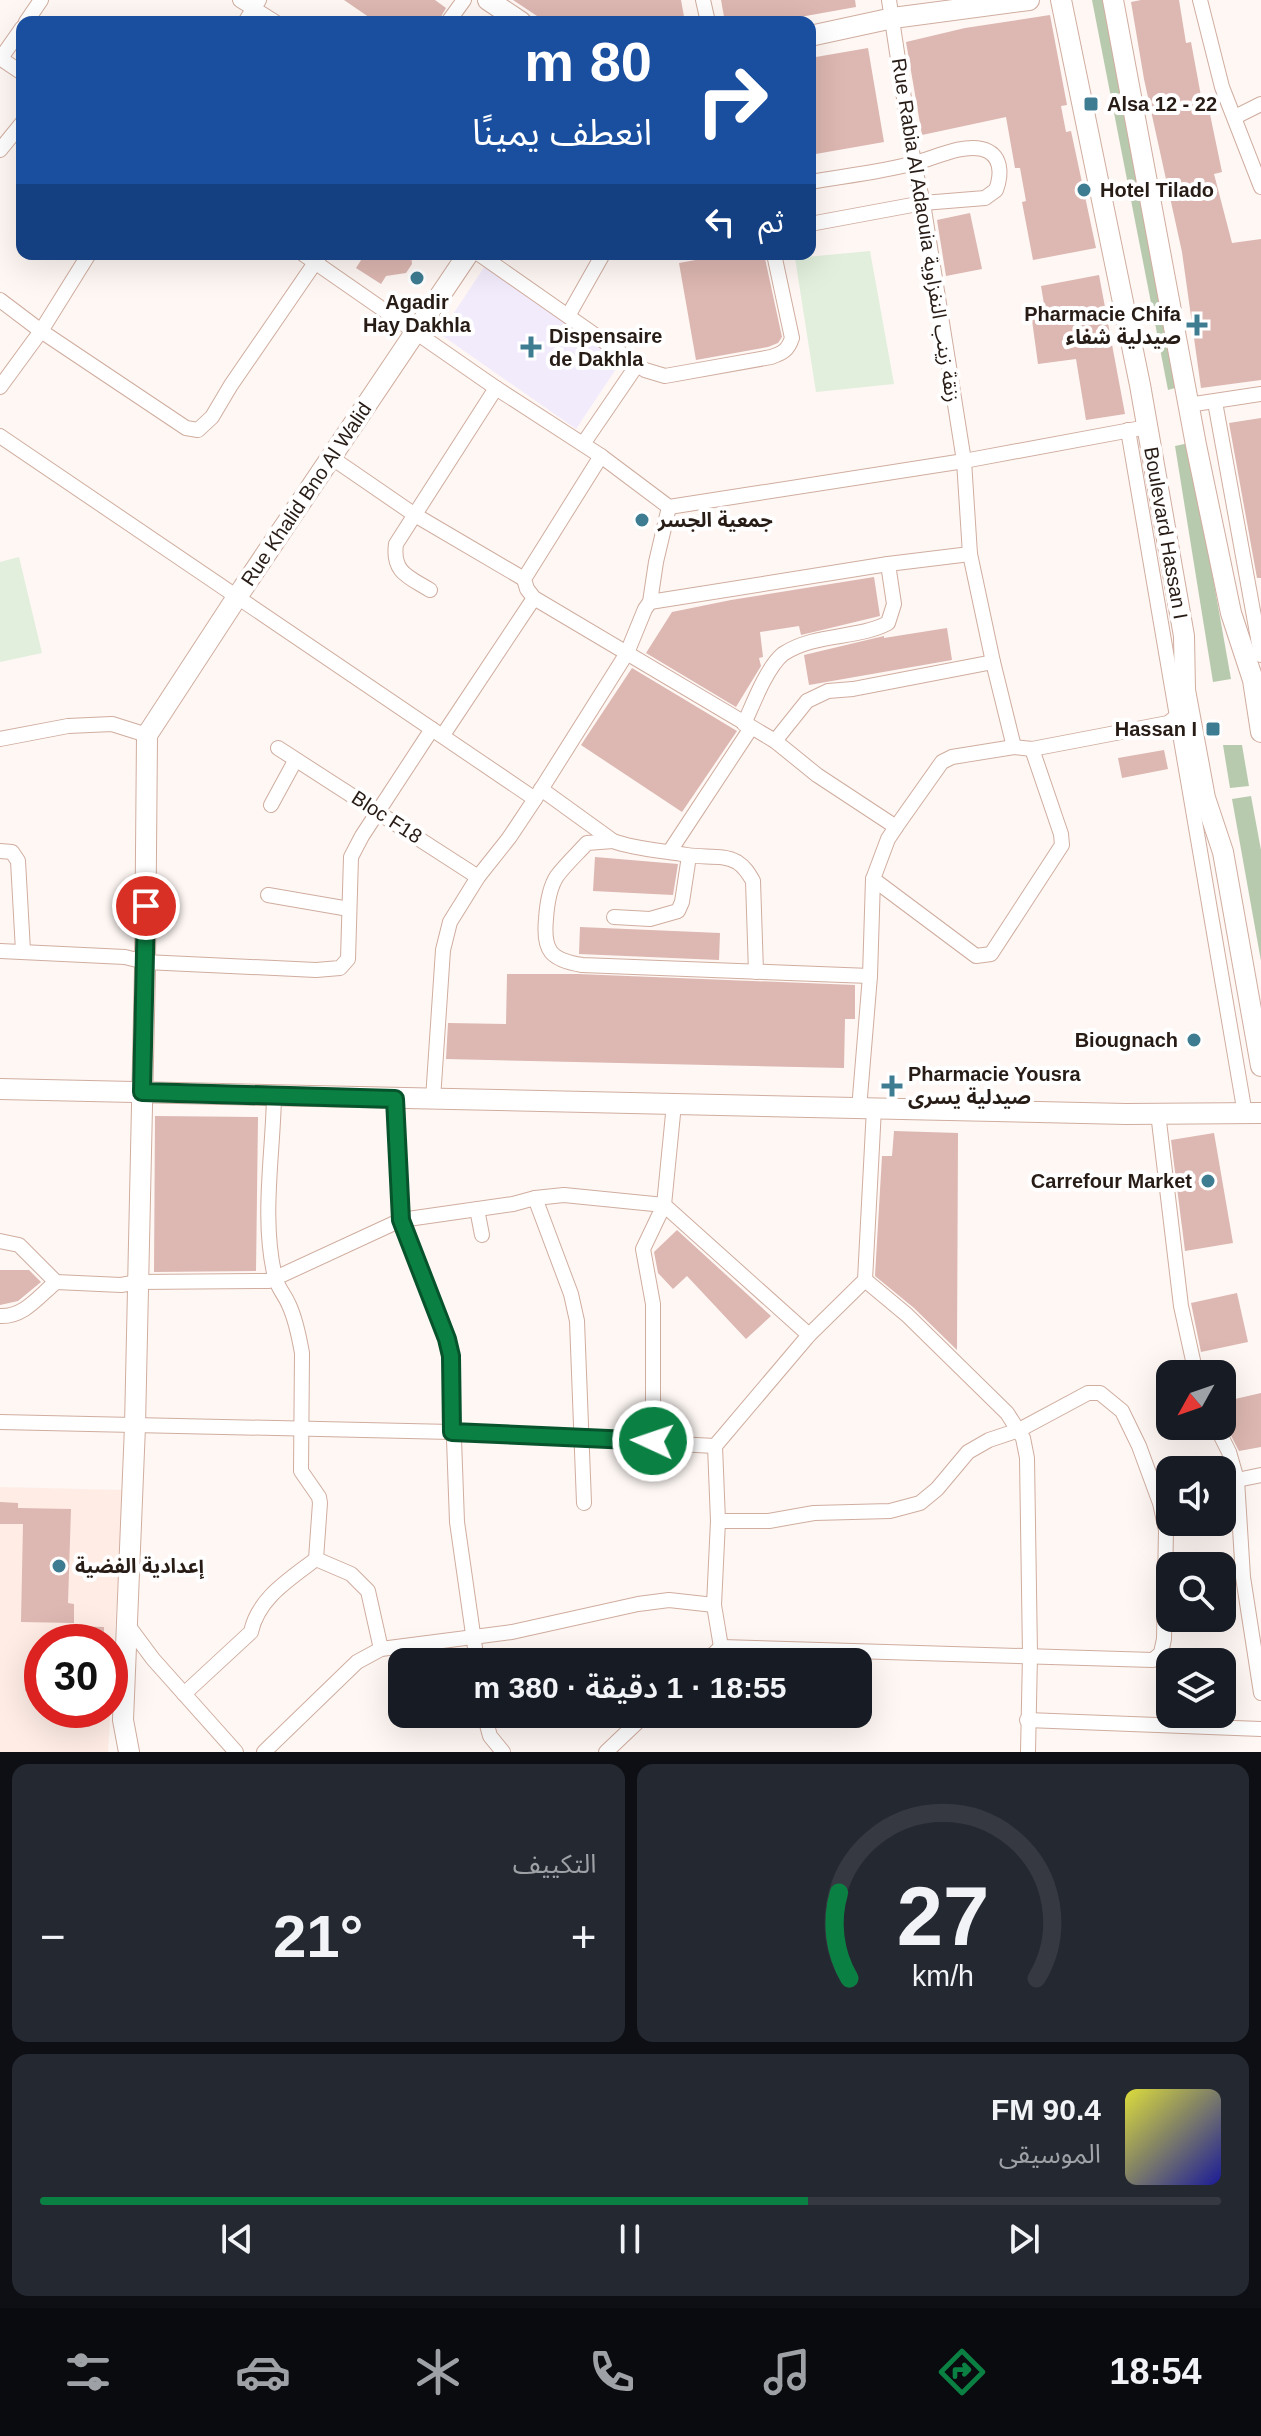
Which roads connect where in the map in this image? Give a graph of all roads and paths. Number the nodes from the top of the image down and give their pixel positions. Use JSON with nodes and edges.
{"nodes":[{"id":1,"x":240,"y":0,"type":"edge"},
{"id":2,"x":488,"y":0,"type":"edge"},
{"id":3,"x":1029,"y":0,"type":"edge"},
{"id":4,"x":1061,"y":0,"type":"edge"},
{"id":5,"x":1113,"y":0,"type":"edge"},
{"id":6,"x":1200,"y":0,"type":"edge"},
{"id":7,"x":256,"y":5,"type":"edge"},
{"id":8,"x":891,"y":9,"type":"edge"},
{"id":9,"x":512,"y":16,"type":"edge"},
{"id":10,"x":816,"y":34,"type":"edge"},
{"id":11,"x":16,"y":37,"type":"edge"},
{"id":12,"x":1,"y":58,"type":"edge"},
{"id":13,"x":1261,"y":104,"type":"edge"},
{"id":14,"x":1235,"y":117,"type":"junction"},
{"id":15,"x":16,"y":130,"type":"edge"},
{"id":16,"x":0,"y":150,"type":"edge"},
{"id":17,"x":914,"y":164,"type":"junction"},
{"id":18,"x":816,"y":181,"type":"edge"},
{"id":19,"x":1261,"y":187,"type":"edge"},
{"id":20,"x":923,"y":203,"type":"junction"},
{"id":21,"x":816,"y":223,"type":"edge"},
{"id":22,"x":85,"y":260,"type":"edge"},
{"id":23,"x":318,"y":260,"type":"edge"},
{"id":24,"x":322,"y":260,"type":"edge"},
{"id":25,"x":464,"y":260,"type":"edge"},
{"id":26,"x":488,"y":260,"type":"edge"},
{"id":27,"x":600,"y":260,"type":"edge"},
{"id":28,"x":775,"y":260,"type":"edge"},
{"id":29,"x":0,"y":300,"type":"edge"},
{"id":30,"x":568,"y":316,"type":"junction"},
{"id":31,"x":41,"y":331,"type":"junction"},
{"id":32,"x":415,"y":331,"type":"junction"},
{"id":33,"x":637,"y":365,"type":"junction"},
{"id":34,"x":0,"y":387,"type":"edge"},
{"id":35,"x":496,"y":388,"type":"junction"},
{"id":36,"x":1261,"y":394,"type":"edge"},
{"id":37,"x":1215,"y":402,"type":"junction"},
{"id":38,"x":1188,"y":405,"type":"junction"},
{"id":39,"x":1138,"y":429,"type":"junction"},
{"id":40,"x":0,"y":436,"type":"edge"},
{"id":41,"x":583,"y":444,"type":"junction"},
{"id":42,"x":601,"y":456,"type":"junction"},
{"id":43,"x":332,"y":458,"type":"junction"},
{"id":44,"x":964,"y":461,"type":"junction"},
{"id":45,"x":669,"y":507,"type":"junction"},
{"id":46,"x":415,"y":515,"type":"junction"},
{"id":47,"x":970,"y":554,"type":"junction"},
{"id":48,"x":888,"y":564,"type":"junction"},
{"id":49,"x":524,"y":579,"type":"junction"},
{"id":50,"x":430,"y":590,"type":"dead end"},
{"id":51,"x":237,"y":597,"type":"junction"},
{"id":52,"x":534,"y":598,"type":"junction"},
{"id":53,"x":650,"y":602,"type":"junction"},
{"id":54,"x":627,"y":653,"type":"junction"},
{"id":55,"x":1261,"y":655,"type":"edge"},
{"id":56,"x":993,"y":662,"type":"junction"},
{"id":57,"x":1183,"y":711,"type":"junction"},
{"id":58,"x":748,"y":726,"type":"junction"},
{"id":59,"x":438,"y":732,"type":"junction"},
{"id":60,"x":1261,"y":732,"type":"edge"},
{"id":61,"x":147,"y":735,"type":"junction"},
{"id":62,"x":0,"y":739,"type":"edge"},
{"id":63,"x":775,"y":741,"type":"junction"},
{"id":64,"x":1014,"y":747,"type":"junction"},
{"id":65,"x":278,"y":748,"type":"dead end"},
{"id":66,"x":1032,"y":749,"type":"junction"},
{"id":67,"x":295,"y":761,"type":"junction"},
{"id":68,"x":538,"y":794,"type":"junction"},
{"id":69,"x":1197,"y":794,"type":"junction"},
{"id":70,"x":271,"y":805,"type":"dead end"},
{"id":71,"x":379,"y":811,"type":"junction"},
{"id":72,"x":896,"y":827,"type":"junction"},
{"id":73,"x":613,"y":841,"type":"junction"},
{"id":74,"x":0,"y":851,"type":"edge"},
{"id":75,"x":670,"y":851,"type":"junction"},
{"id":76,"x":689,"y":856,"type":"junction"},
{"id":77,"x":478,"y":877,"type":"junction"},
{"id":78,"x":873,"y":879,"type":"junction"},
{"id":79,"x":268,"y":895,"type":"dead end"},
{"id":80,"x":349,"y":909,"type":"junction"},
{"id":81,"x":614,"y":917,"type":"dead end"},
{"id":82,"x":0,"y":951,"type":"edge"},
{"id":83,"x":23,"y":951,"type":"junction"},
{"id":84,"x":145,"y":962,"type":"junction"},
{"id":85,"x":756,"y":972,"type":"junction"},
{"id":86,"x":870,"y":976,"type":"junction"},
{"id":87,"x":1261,"y":1066,"type":"edge"},
{"id":88,"x":0,"y":1089,"type":"edge"},
{"id":89,"x":142,"y":1092,"type":"junction"},
{"id":90,"x":274,"y":1096,"type":"junction"},
{"id":91,"x":395,"y":1099,"type":"junction"},
{"id":92,"x":433,"y":1099,"type":"junction"},
{"id":93,"x":674,"y":1104,"type":"junction"},
{"id":94,"x":866,"y":1108,"type":"junction"},
{"id":95,"x":1158,"y":1113,"type":"junction"},
{"id":96,"x":1253,"y":1114,"type":"edge"},
{"id":97,"x":535,"y":1198,"type":"junction"},
{"id":98,"x":664,"y":1205,"type":"junction"},
{"id":99,"x":477,"y":1209,"type":"junction"},
{"id":100,"x":401,"y":1220,"type":"junction"},
{"id":101,"x":482,"y":1235,"type":"dead end"},
{"id":102,"x":0,"y":1241,"type":"edge"},
{"id":103,"x":275,"y":1280,"type":"junction"},
{"id":104,"x":865,"y":1280,"type":"junction"},
{"id":105,"x":56,"y":1282,"type":"junction"},
{"id":106,"x":138,"y":1282,"type":"junction"},
{"id":107,"x":0,"y":1316,"type":"edge"},
{"id":108,"x":809,"y":1335,"type":"junction"},
{"id":109,"x":1193,"y":1360,"type":"edge"},
{"id":110,"x":0,"y":1422,"type":"edge"},
{"id":111,"x":135,"y":1426,"type":"junction"},
{"id":112,"x":303,"y":1429,"type":"junction"},
{"id":113,"x":1019,"y":1430,"type":"junction"},
{"id":114,"x":452,"y":1432,"type":"junction"},
{"id":115,"x":581,"y":1437,"type":"junction"},
{"id":116,"x":1223,"y":1440,"type":"edge"},
{"id":117,"x":653,"y":1441,"type":"junction"},
{"id":118,"x":715,"y":1446,"type":"junction"},
{"id":119,"x":1261,"y":1475,"type":"edge"},
{"id":120,"x":1237,"y":1480,"type":"junction"},
{"id":121,"x":584,"y":1503,"type":"dead end"},
{"id":122,"x":718,"y":1521,"type":"junction"},
{"id":123,"x":316,"y":1559,"type":"junction"},
{"id":124,"x":714,"y":1605,"type":"junction"},
{"id":125,"x":126,"y":1624,"type":"edge"},
{"id":126,"x":128,"y":1627,"type":"edge"},
{"id":127,"x":473,"y":1638,"type":"junction"},
{"id":128,"x":721,"y":1647,"type":"joint"},
{"id":129,"x":475,"y":1648,"type":"edge"},
{"id":130,"x":381,"y":1649,"type":"junction"},
{"id":131,"x":1030,"y":1655,"type":"junction"},
{"id":132,"x":1261,"y":1693,"type":"edge"},
{"id":133,"x":184,"y":1694,"type":"junction"},
{"id":134,"x":1027,"y":1720,"type":"junction"},
{"id":135,"x":124,"y":1728,"type":"edge"},
{"id":136,"x":487,"y":1728,"type":"edge"},
{"id":137,"x":631,"y":1728,"type":"edge"},
{"id":138,"x":1261,"y":1729,"type":"edge"},
{"id":139,"x":129,"y":1752,"type":"edge"},
{"id":140,"x":236,"y":1752,"type":"edge"},
{"id":141,"x":264,"y":1752,"type":"edge"},
{"id":142,"x":503,"y":1752,"type":"edge"},
{"id":143,"x":606,"y":1752,"type":"edge"},
{"id":144,"x":1028,"y":1752,"type":"edge"}],
"edges":[{"from":1,"to":7,"type":"street"},
{"from":2,"to":9,"type":"street"},
{"from":3,"to":8,"type":"street"},
{"from":4,"to":39,"type":"street","name":"Boulevard Hassan I"},
{"from":5,"to":38,"type":"street"},
{"from":6,"to":14,"type":"street"},
{"from":8,"to":10,"type":"street"},
{"from":8,"to":17,"type":"street","name":"Rue Rabia Al Adaouia زنقة زينب النفزاوية"},
{"from":11,"to":12,"type":"street"},
{"from":13,"to":14,"type":"street"},
{"from":14,"to":19,"type":"street"},
{"from":15,"to":16,"type":"street"},
{"from":17,"to":18,"type":"street"},
{"from":17,"to":20,"type":"street","name":"Rue Rabia Al Adaouia زنقة زينب النفزاوية"},
{"from":17,"to":20,"type":"street"},
{"from":20,"to":21,"type":"street"},
{"from":20,"to":44,"type":"street","name":"Rue Rabia Al Adaouia زنقة زينب النفزاوية"},
{"from":22,"to":31,"type":"street"},
{"from":23,"to":31,"type":"street"},
{"from":24,"to":32,"type":"street"},
{"from":25,"to":32,"type":"street","name":"Rue Khalid Bno Al Walid"},
{"from":26,"to":30,"type":"street"},
{"from":27,"to":30,"type":"street"},
{"from":28,"to":33,"type":"street"},
{"from":29,"to":31,"type":"street"},
{"from":30,"to":33,"type":"street"},
{"from":31,"to":34,"type":"street"},
{"from":32,"to":35,"type":"street"},
{"from":32,"to":43,"type":"street","name":"Rue Khalid Bno Al Walid"},
{"from":33,"to":41,"type":"street"},
{"from":35,"to":41,"type":"street"},
{"from":35,"to":46,"type":"street"},
{"from":36,"to":37,"type":"street"},
{"from":37,"to":38,"type":"street"},
{"from":37,"to":55,"type":"street"},
{"from":38,"to":60,"type":"street"},
{"from":39,"to":44,"type":"street"},
{"from":39,"to":57,"type":"street","name":"Boulevard Hassan I"},
{"from":40,"to":51,"type":"street"},
{"from":41,"to":42,"type":"street"},
{"from":42,"to":45,"type":"street"},
{"from":42,"to":49,"type":"street"},
{"from":43,"to":46,"type":"street"},
{"from":43,"to":51,"type":"street","name":"Rue Khalid Bno Al Walid"},
{"from":44,"to":45,"type":"street"},
{"from":44,"to":47,"type":"street","name":"Rue Rabia Al Adaouia زنقة زينب النفزاوية"},
{"from":45,"to":53,"type":"street"},
{"from":46,"to":49,"type":"street"},
{"from":46,"to":50,"type":"street"},
{"from":47,"to":48,"type":"street"},
{"from":47,"to":56,"type":"street","name":"Rue Rabia Al Adaouia زنقة زينب النفزاوية"},
{"from":48,"to":53,"type":"street"},
{"from":48,"to":58,"type":"street"},
{"from":49,"to":52,"type":"street"},
{"from":51,"to":59,"type":"street"},
{"from":51,"to":61,"type":"street","name":"Rue Khalid Bno Al Walid"},
{"from":52,"to":54,"type":"street"},
{"from":52,"to":59,"type":"street"},
{"from":53,"to":54,"type":"street"},
{"from":54,"to":58,"type":"street"},
{"from":54,"to":68,"type":"street"},
{"from":56,"to":63,"type":"street"},
{"from":56,"to":64,"type":"street","name":"Rue Rabia Al Adaouia زنقة زينب النفزاوية"},
{"from":57,"to":66,"type":"street"},
{"from":57,"to":69,"type":"street","name":"Boulevard Hassan I"},
{"from":58,"to":63,"type":"street"},
{"from":58,"to":75,"type":"street"},
{"from":59,"to":68,"type":"street"},
{"from":59,"to":71,"type":"street"},
{"from":61,"to":62,"type":"street"},
{"from":61,"to":84,"type":"street"},
{"from":63,"to":72,"type":"street"},
{"from":64,"to":66,"type":"street"},
{"from":64,"to":72,"type":"street"},
{"from":65,"to":67,"type":"street","name":"Bloc F18"},
{"from":66,"to":78,"type":"street"},
{"from":67,"to":70,"type":"street"},
{"from":67,"to":71,"type":"street","name":"Bloc F18"},
{"from":68,"to":73,"type":"street"},
{"from":68,"to":77,"type":"street"},
{"from":69,"to":87,"type":"street","name":"Boulevard Hassan I"},
{"from":69,"to":96,"type":"street"},
{"from":71,"to":77,"type":"street","name":"Bloc F18"},
{"from":71,"to":80,"type":"street"},
{"from":72,"to":78,"type":"street"},
{"from":73,"to":75,"type":"street"},
{"from":73,"to":85,"type":"street"},
{"from":74,"to":83,"type":"street"},
{"from":75,"to":76,"type":"street"},
{"from":76,"to":81,"type":"street"},
{"from":76,"to":85,"type":"street"},
{"from":77,"to":92,"type":"street"},
{"from":78,"to":86,"type":"street"},
{"from":79,"to":80,"type":"street"},
{"from":80,"to":84,"type":"street"},
{"from":82,"to":83,"type":"street"},
{"from":83,"to":84,"type":"street"},
{"from":84,"to":89,"type":"street"},
{"from":85,"to":86,"type":"street"},
{"from":86,"to":94,"type":"street"},
{"from":88,"to":89,"type":"street"},
{"from":89,"to":90,"type":"street"},
{"from":89,"to":106,"type":"street"},
{"from":90,"to":91,"type":"street"},
{"from":90,"to":103,"type":"street"},
{"from":91,"to":92,"type":"street"},
{"from":91,"to":100,"type":"street"},
{"from":92,"to":93,"type":"street"},
{"from":93,"to":94,"type":"street"},
{"from":93,"to":98,"type":"street"},
{"from":94,"to":95,"type":"street"},
{"from":94,"to":104,"type":"street"},
{"from":95,"to":96,"type":"street"},
{"from":95,"to":109,"type":"street"},
{"from":97,"to":98,"type":"street"},
{"from":97,"to":99,"type":"street"},
{"from":97,"to":115,"type":"street"},
{"from":98,"to":108,"type":"street"},
{"from":98,"to":117,"type":"street"},
{"from":99,"to":100,"type":"street"},
{"from":99,"to":101,"type":"street"},
{"from":100,"to":103,"type":"street"},
{"from":100,"to":114,"type":"street"},
{"from":102,"to":105,"type":"street"},
{"from":103,"to":106,"type":"street"},
{"from":103,"to":112,"type":"street"},
{"from":104,"to":108,"type":"street"},
{"from":104,"to":113,"type":"street"},
{"from":105,"to":106,"type":"street"},
{"from":105,"to":107,"type":"street"},
{"from":106,"to":111,"type":"street"},
{"from":108,"to":118,"type":"street"},
{"from":110,"to":111,"type":"street"},
{"from":111,"to":112,"type":"street"},
{"from":111,"to":125,"type":"street"},
{"from":112,"to":114,"type":"street"},
{"from":112,"to":123,"type":"street"},
{"from":113,"to":122,"type":"street"},
{"from":113,"to":131,"type":"street"},
{"from":113,"to":131,"type":"street"},
{"from":114,"to":115,"type":"street"},
{"from":114,"to":127,"type":"street"},
{"from":115,"to":117,"type":"street"},
{"from":115,"to":121,"type":"street"},
{"from":116,"to":120,"type":"street"},
{"from":117,"to":118,"type":"street"},
{"from":118,"to":122,"type":"street"},
{"from":119,"to":120,"type":"street"},
{"from":120,"to":132,"type":"street"},
{"from":122,"to":124,"type":"street"},
{"from":123,"to":130,"type":"street"},
{"from":123,"to":133,"type":"street"},
{"from":124,"to":127,"type":"street"},
{"from":124,"to":128,"type":"street"},
{"from":126,"to":133,"type":"street"},
{"from":127,"to":129,"type":"street"},
{"from":127,"to":130,"type":"street"},
{"from":128,"to":131,"type":"street"},
{"from":130,"to":141,"type":"street"},
{"from":131,"to":134,"type":"street"},
{"from":133,"to":140,"type":"street"},
{"from":134,"to":138,"type":"street"},
{"from":134,"to":144,"type":"street"},
{"from":135,"to":139,"type":"street"},
{"from":136,"to":142,"type":"street"},
{"from":137,"to":143,"type":"street"}]}
